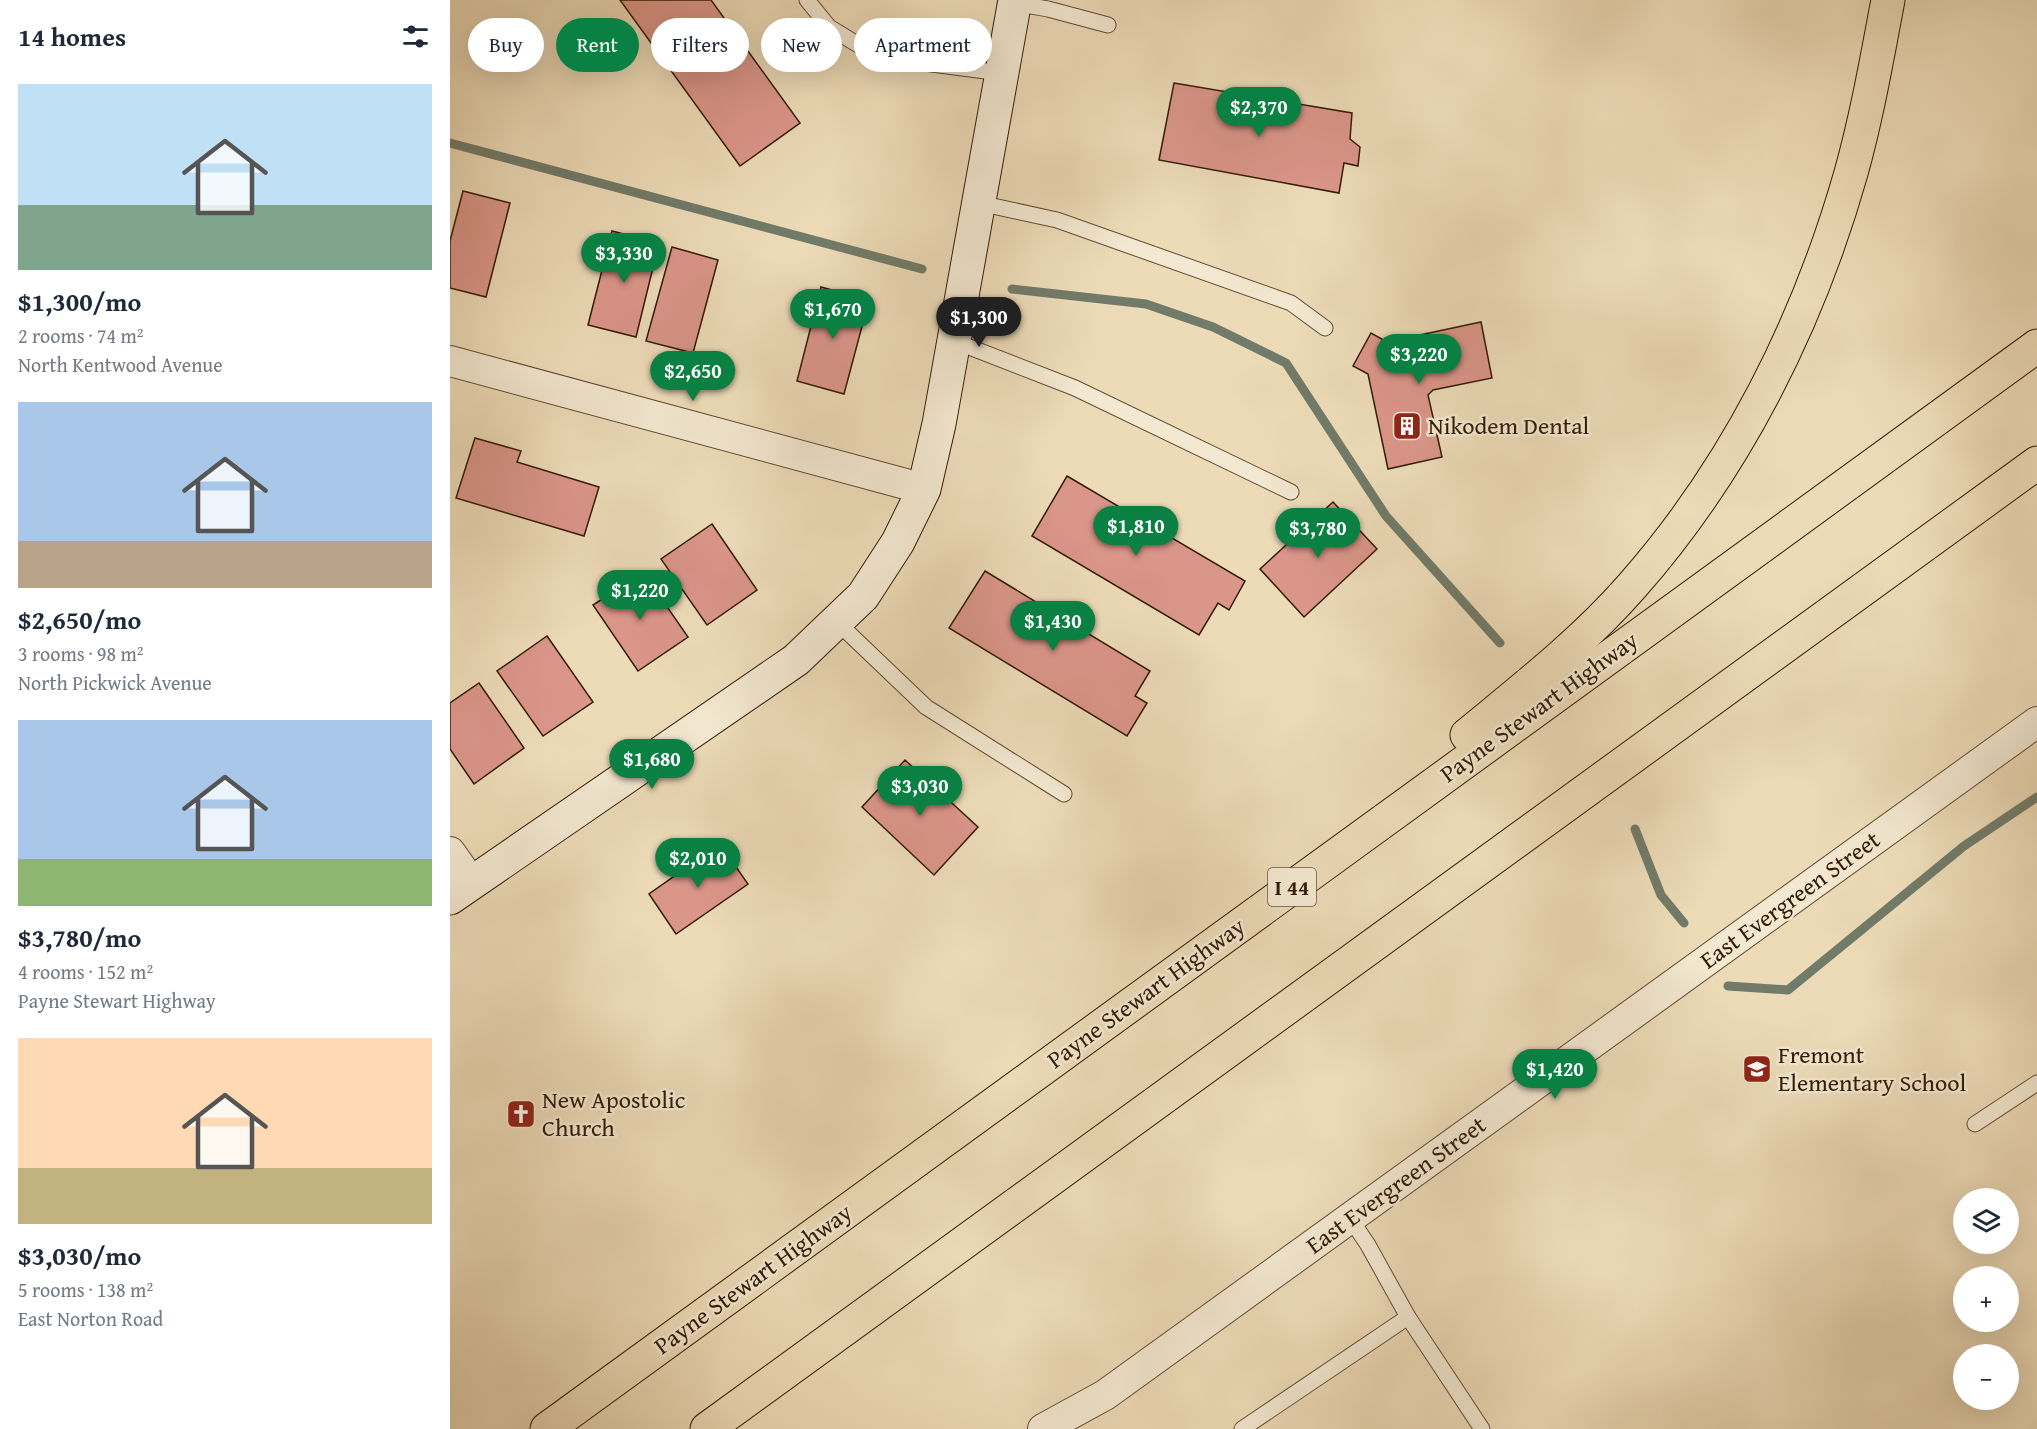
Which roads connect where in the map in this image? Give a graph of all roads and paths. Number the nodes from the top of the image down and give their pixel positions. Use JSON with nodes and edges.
{"nodes":[{"id":1,"x":807,"y":0,"type":"edge"},
{"id":2,"x":1888,"y":0,"type":"edge"},
{"id":3,"x":1014,"y":2,"type":"edge"},
{"id":4,"x":1108,"y":25,"type":"dead end"},
{"id":5,"x":1001,"y":73,"type":"junction"},
{"id":6,"x":979,"y":203,"type":"junction"},
{"id":7,"x":1326,"y":327,"type":"dead end"},
{"id":8,"x":954,"y":341,"type":"junction"},
{"id":9,"x":2037,"y":346,"type":"edge"},
{"id":10,"x":450,"y":361,"type":"edge"},
{"id":11,"x":2037,"y":463,"type":"edge"},
{"id":12,"x":2037,"y":488,"type":"edge"},
{"id":13,"x":924,"y":489,"type":"junction"},
{"id":14,"x":1291,"y":492,"type":"dead end"},
{"id":15,"x":828,"y":630,"type":"junction"},
{"id":16,"x":1765,"y":660,"type":"junction"},
{"id":17,"x":2037,"y":722,"type":"edge"},
{"id":18,"x":1064,"y":794,"type":"dead end"},
{"id":19,"x":450,"y":852,"type":"edge"},
{"id":20,"x":461,"y":891,"type":"edge"},
{"id":21,"x":1226,"y":935,"type":"junction"},
{"id":22,"x":2037,"y":1083,"type":"edge"},
{"id":23,"x":1975,"y":1124,"type":"dead end"},
{"id":24,"x":1350,"y":1218,"type":"junction"},
{"id":25,"x":1408,"y":1317,"type":"junction"},
{"id":26,"x":547,"y":1429,"type":"edge"},
{"id":27,"x":706,"y":1429,"type":"edge"},
{"id":28,"x":1043,"y":1429,"type":"edge"},
{"id":29,"x":1242,"y":1429,"type":"edge"},
{"id":30,"x":1482,"y":1429,"type":"edge"}],
"edges":[{"from":1,"to":5,"type":"lane"},
{"from":2,"to":21,"type":"highway"},
{"from":3,"to":4,"type":"lane"},
{"from":3,"to":5,"type":"main road"},
{"from":5,"to":6,"type":"main road"},
{"from":6,"to":7,"type":"lane"},
{"from":6,"to":8,"type":"main road"},
{"from":8,"to":13,"type":"main road"},
{"from":8,"to":14,"type":"lane"},
{"from":9,"to":21,"type":"highway","name":"Payne Stewart Highway","number":"I 44"},
{"from":10,"to":13,"type":"street"},
{"from":11,"to":16,"type":"highway"},
{"from":12,"to":16,"type":"highway"},
{"from":13,"to":15,"type":"main road"},
{"from":15,"to":18,"type":"lane"},
{"from":15,"to":20,"type":"main road"},
{"from":16,"to":27,"type":"highway"},
{"from":17,"to":24,"type":"street","name":"East Evergreen Street"},
{"from":19,"to":20,"type":"street"},
{"from":21,"to":26,"type":"highway","name":"Payne Stewart Highway","number":"I 44"},
{"from":22,"to":23,"type":"lane"},
{"from":24,"to":25,"type":"lane"},
{"from":24,"to":28,"type":"street","name":"East Evergreen Street"},
{"from":25,"to":29,"type":"lane"},
{"from":25,"to":30,"type":"lane"}]}
